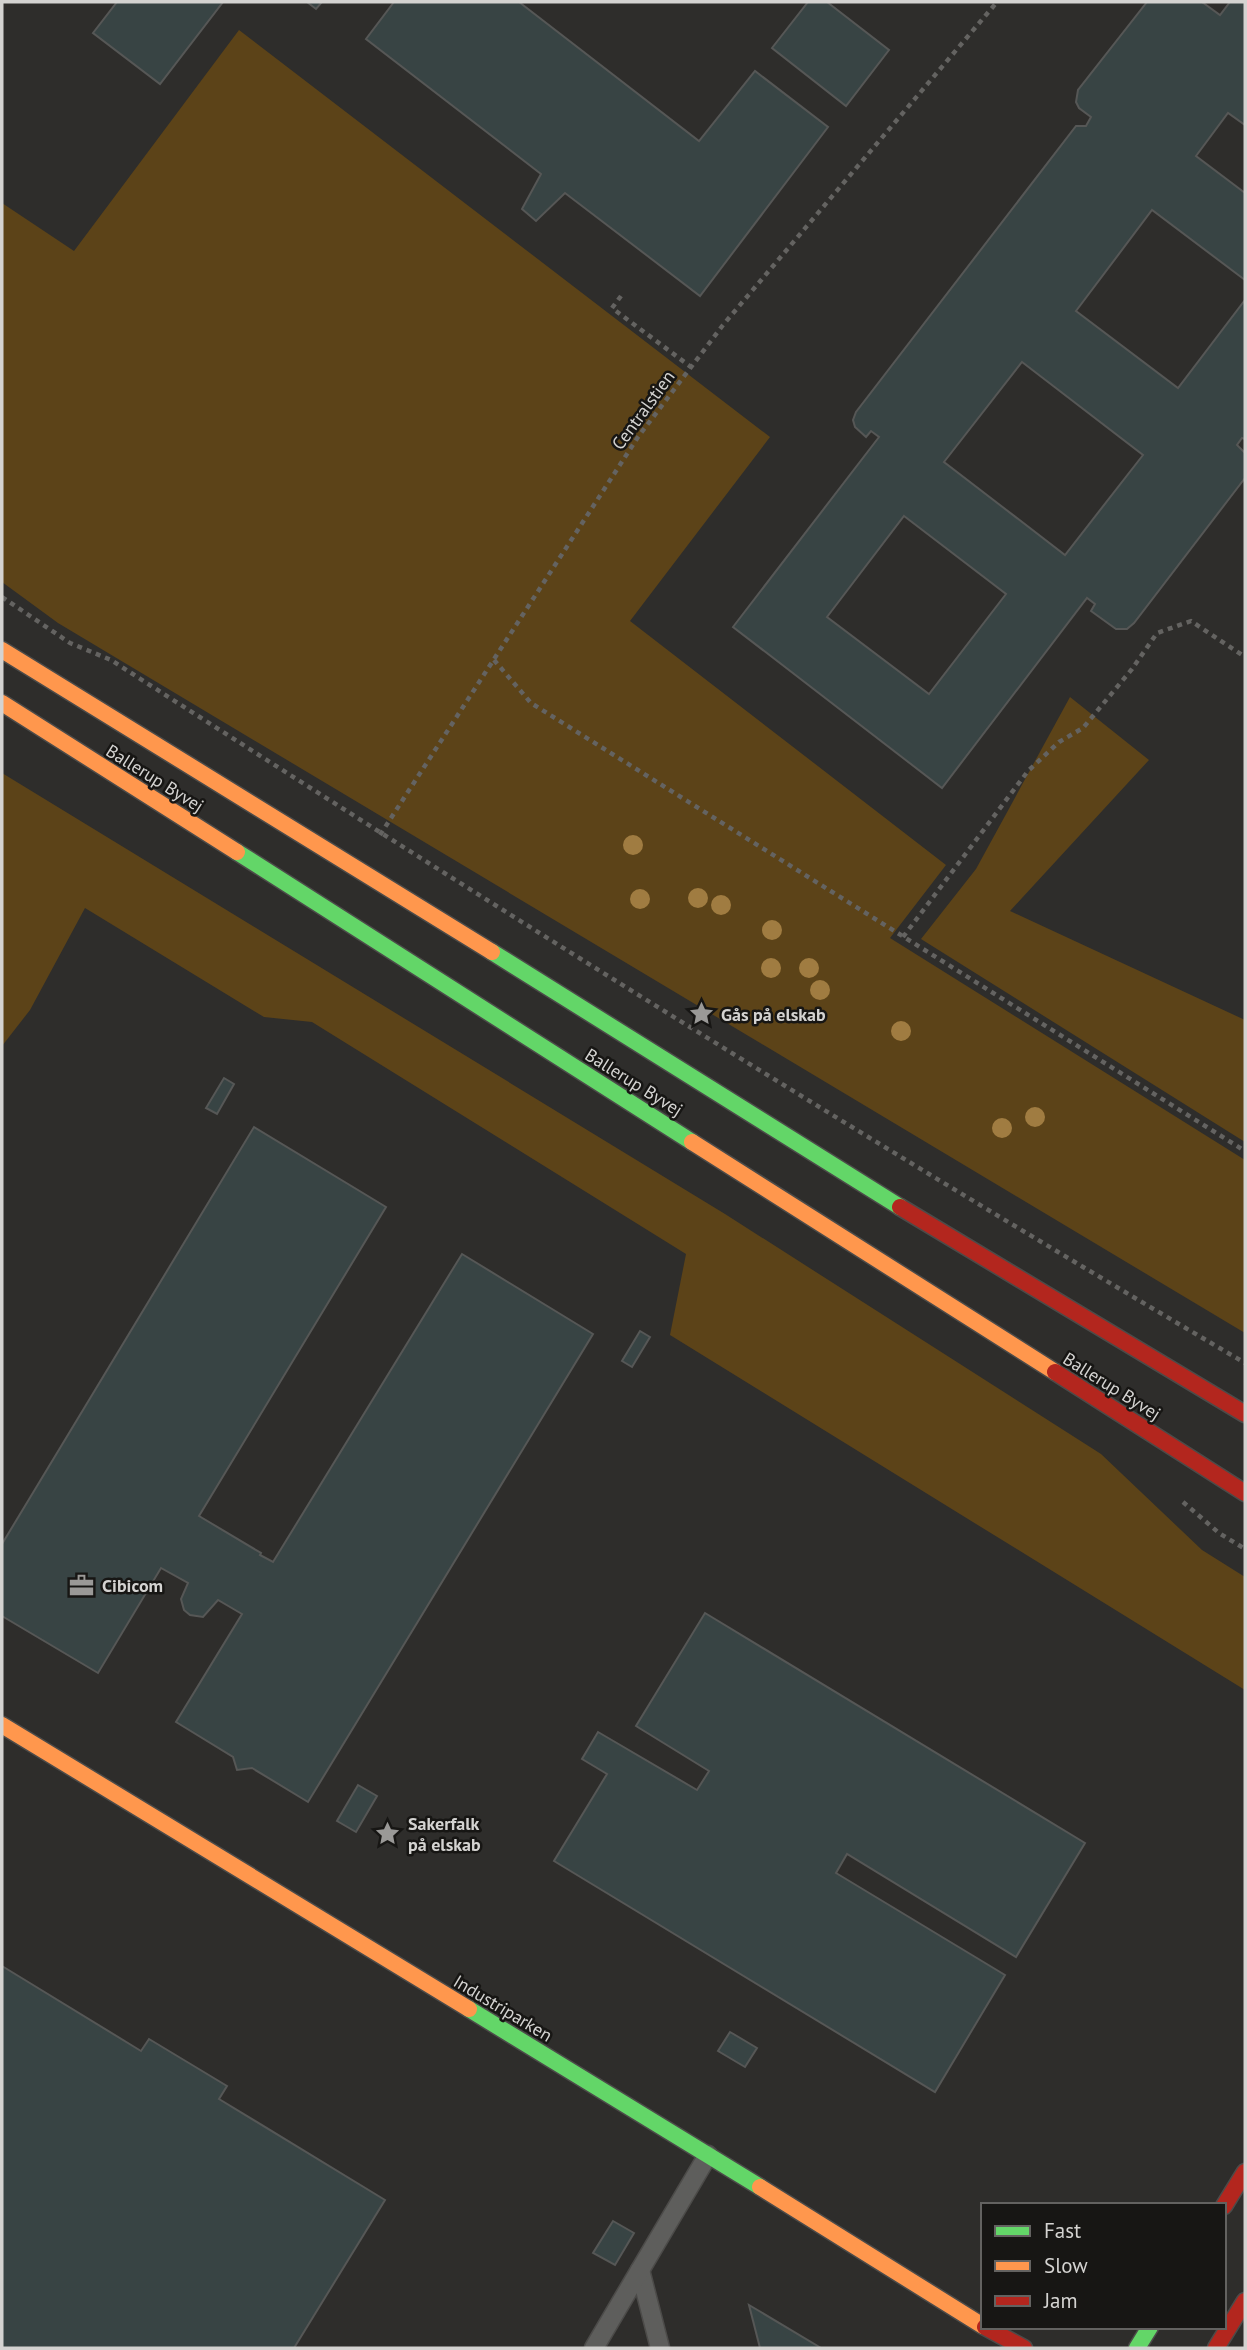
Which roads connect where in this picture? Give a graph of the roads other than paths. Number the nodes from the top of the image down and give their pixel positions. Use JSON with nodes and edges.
{"nodes":[{"id":1,"x":2,"y":650,"type":"edge"},
{"id":2,"x":2,"y":703,"type":"edge"},
{"id":3,"x":1245,"y":1413,"type":"edge"},
{"id":4,"x":1245,"y":1493,"type":"edge"},
{"id":5,"x":2,"y":1725,"type":"edge"},
{"id":6,"x":708,"y":2155,"type":"junction"},
{"id":7,"x":1245,"y":2172,"type":"edge"},
{"id":8,"x":1226,"y":2203,"type":"edge"},
{"id":9,"x":640,"y":2270,"type":"junction"},
{"id":10,"x":1245,"y":2301,"type":"edge"},
{"id":11,"x":981,"y":2325,"type":"edge"},
{"id":12,"x":988,"y":2329,"type":"edge"},
{"id":13,"x":1149,"y":2329,"type":"edge"},
{"id":14,"x":594,"y":2348,"type":"edge"},
{"id":15,"x":660,"y":2348,"type":"edge"},
{"id":16,"x":1024,"y":2348,"type":"edge"},
{"id":17,"x":1137,"y":2348,"type":"edge"},
{"id":18,"x":1216,"y":2348,"type":"edge"}],
"edges":[{"from":1,"to":3,"type":"main road","name":"Ballerup Byvej"},
{"from":2,"to":4,"type":"main road","name":"Ballerup Byvej"},
{"from":5,"to":6,"type":"main road","name":"Industriparken"},
{"from":6,"to":9,"type":"lane"},
{"from":6,"to":11,"type":"main road","name":"Industriparken"},
{"from":7,"to":8,"type":"main road"},
{"from":9,"to":14,"type":"lane"},
{"from":9,"to":15,"type":"lane"},
{"from":10,"to":18,"type":"main road"},
{"from":12,"to":16,"type":"main road","name":"Industriparken"},
{"from":13,"to":17,"type":"main road"}]}
